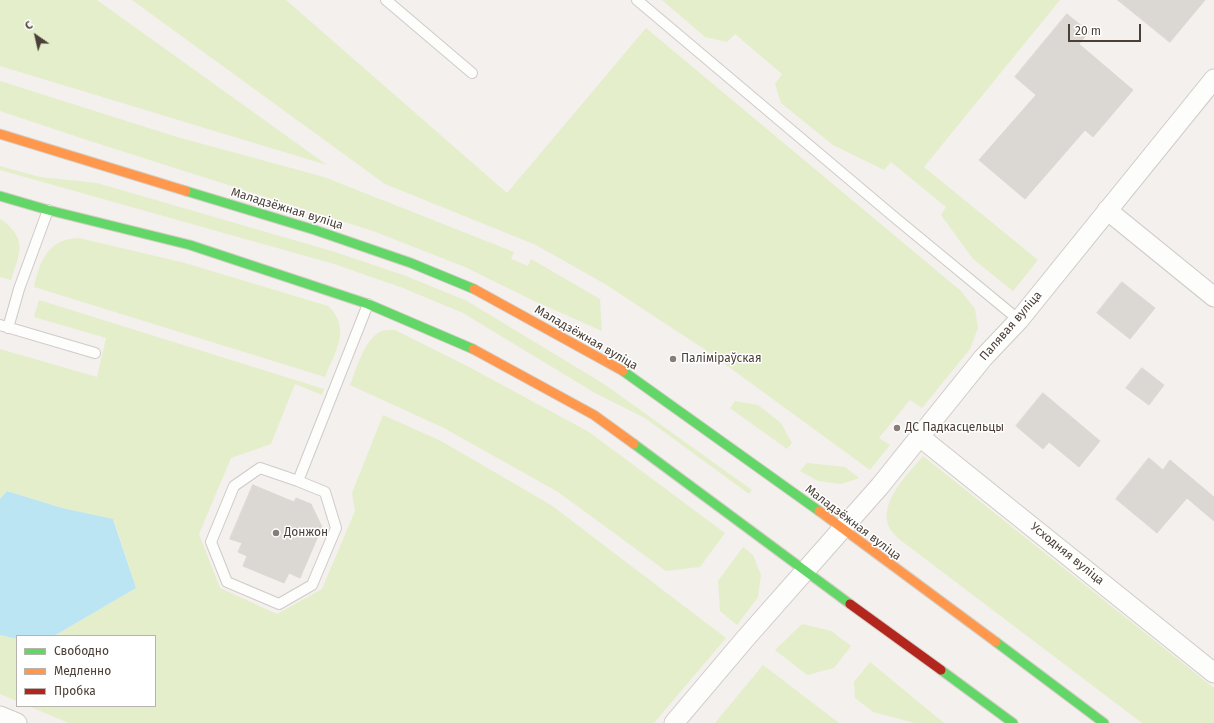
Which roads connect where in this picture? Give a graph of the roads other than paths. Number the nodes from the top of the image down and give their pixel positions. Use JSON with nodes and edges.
{"nodes":[{"id":1,"x":637,"y":0,"type":"edge"},
{"id":2,"x":392,"y":2,"type":"edge"},
{"id":3,"x":472,"y":73,"type":"dead end"},
{"id":4,"x":1214,"y":78,"type":"edge"},
{"id":5,"x":0,"y":134,"type":"edge"},
{"id":6,"x":0,"y":196,"type":"edge"},
{"id":7,"x":48,"y":210,"type":"junction"},
{"id":8,"x":1107,"y":210,"type":"junction"},
{"id":9,"x":1214,"y":297,"type":"edge"},
{"id":10,"x":368,"y":304,"type":"junction"},
{"id":11,"x":1019,"y":320,"type":"junction"},
{"id":12,"x":4,"y":326,"type":"edge"},
{"id":13,"x":95,"y":353,"type":"dead end"},
{"id":14,"x":920,"y":437,"type":"junction"},
{"id":15,"x":298,"y":481,"type":"junction"},
{"id":16,"x":842,"y":530,"type":"junction"},
{"id":17,"x":806,"y":570,"type":"junction"},
{"id":18,"x":1214,"y":673,"type":"edge"},
{"id":19,"x":0,"y":716,"type":"edge"},
{"id":20,"x":17,"y":723,"type":"edge"},
{"id":21,"x":674,"y":723,"type":"edge"},
{"id":22,"x":1013,"y":723,"type":"edge"},
{"id":23,"x":1104,"y":723,"type":"edge"}],
"edges":[{"from":1,"to":11,"type":"lane"},
{"from":2,"to":3,"type":"lane"},
{"from":4,"to":8,"type":"street","name":"Палявая вуліца"},
{"from":5,"to":16,"type":"main road","name":"Маладзёжная вуліца"},
{"from":6,"to":7,"type":"main road"},
{"from":7,"to":10,"type":"main road"},
{"from":7,"to":12,"type":"lane"},
{"from":8,"to":9,"type":"street"},
{"from":8,"to":11,"type":"street","name":"Палявая вуліца"},
{"from":10,"to":15,"type":"lane"},
{"from":10,"to":17,"type":"main road"},
{"from":11,"to":14,"type":"street","name":"Палявая вуліца"},
{"from":12,"to":13,"type":"lane"},
{"from":14,"to":16,"type":"street","name":"Палявая вуліца"},
{"from":14,"to":18,"type":"street","name":"Усходняя вуліца"},
{"from":15,"to":15,"type":"lane"},
{"from":16,"to":17,"type":"street","name":"Палявая вуліца"},
{"from":16,"to":23,"type":"main road","name":"Маладзёжная вуліца"},
{"from":17,"to":21,"type":"street","name":"Палявая вуліца"},
{"from":17,"to":22,"type":"main road"},
{"from":19,"to":20,"type":"street"}]}
